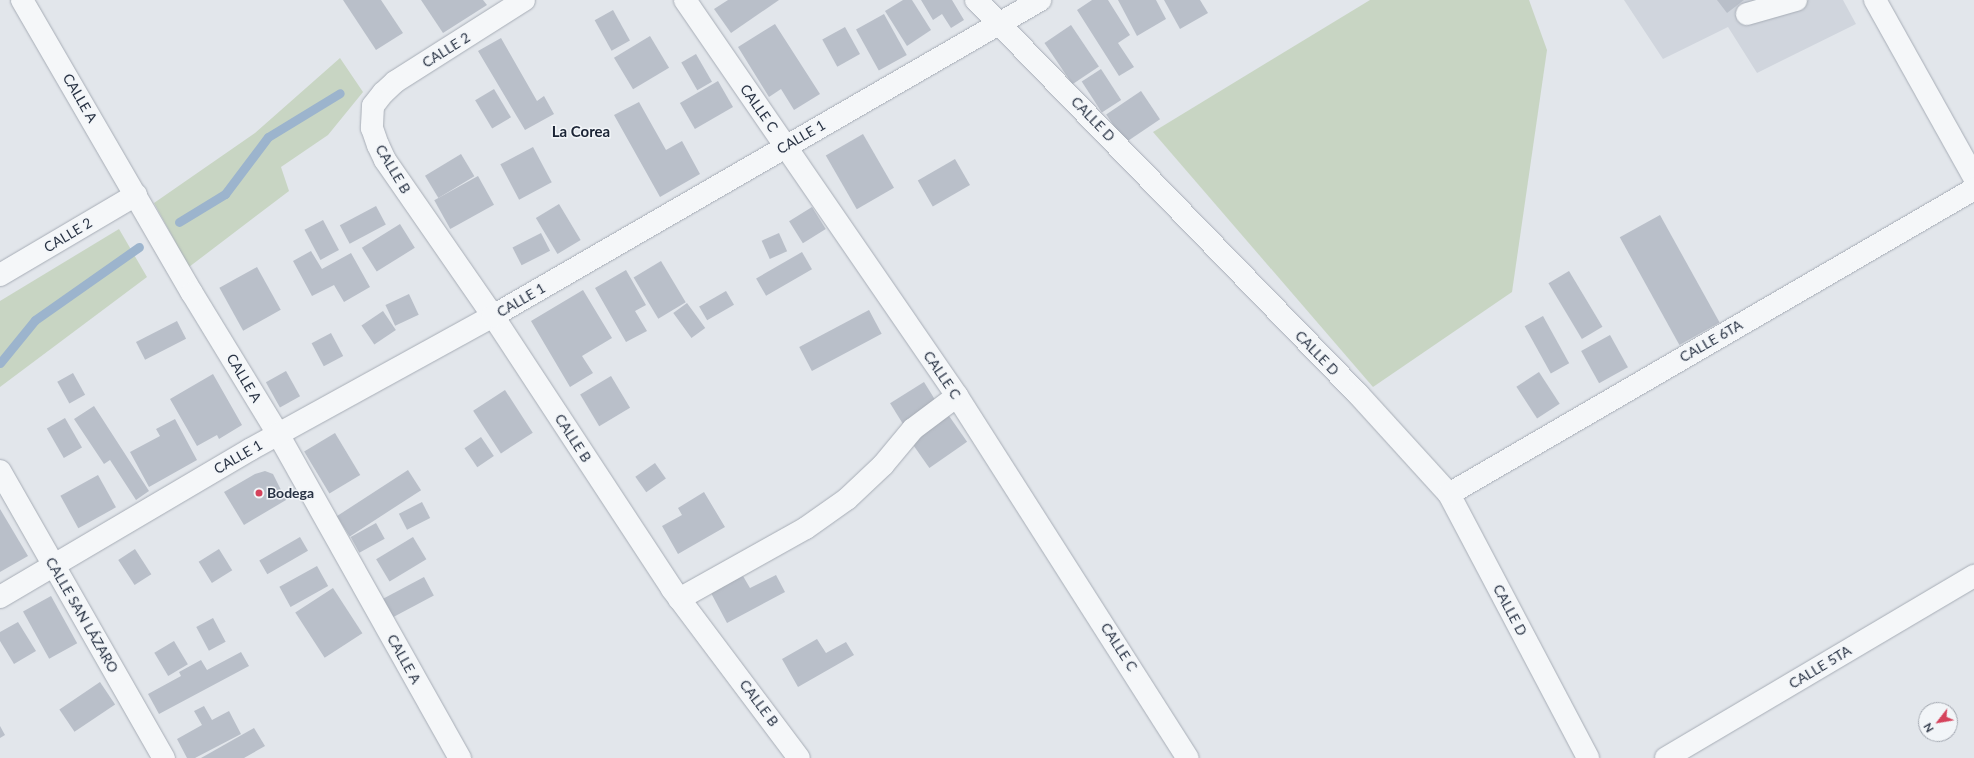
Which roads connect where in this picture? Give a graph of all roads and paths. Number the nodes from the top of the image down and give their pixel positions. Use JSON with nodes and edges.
{"nodes":[{"id":1,"x":22,"y":0,"type":"edge"},
{"id":2,"x":524,"y":0,"type":"edge"},
{"id":3,"x":685,"y":0,"type":"edge"},
{"id":4,"x":976,"y":0,"type":"edge"},
{"id":5,"x":1040,"y":0,"type":"edge"},
{"id":6,"x":1796,"y":0,"type":"edge"},
{"id":7,"x":1875,"y":0,"type":"edge"},
{"id":8,"x":1748,"y":14,"type":"dead end"},
{"id":9,"x":1000,"y":23,"type":"junction"},
{"id":10,"x":373,"y":106,"type":"joint"},
{"id":11,"x":786,"y":146,"type":"junction"},
{"id":12,"x":1974,"y":177,"type":"edge"},
{"id":13,"x":1974,"y":188,"type":"edge"},
{"id":14,"x":136,"y":195,"type":"junction"},
{"id":15,"x":0,"y":275,"type":"edge"},
{"id":16,"x":493,"y":316,"type":"junction"},
{"id":17,"x":956,"y":396,"type":"junction"},
{"id":18,"x":278,"y":434,"type":"junction"},
{"id":19,"x":0,"y":471,"type":"edge"},
{"id":20,"x":1449,"y":494,"type":"junction"},
{"id":21,"x":53,"y":566,"type":"junction"},
{"id":22,"x":1974,"y":576,"type":"edge"},
{"id":23,"x":0,"y":597,"type":"edge"},
{"id":24,"x":680,"y":600,"type":"junction"},
{"id":25,"x":164,"y":758,"type":"edge"},
{"id":26,"x":460,"y":758,"type":"edge"},
{"id":27,"x":799,"y":758,"type":"edge"},
{"id":28,"x":1188,"y":758,"type":"edge"},
{"id":29,"x":1588,"y":758,"type":"edge"},
{"id":30,"x":1666,"y":758,"type":"edge"}],
"edges":[{"from":1,"to":14,"type":"street","name":"CALLE A"},
{"from":2,"to":10,"type":"street","name":"CALLE 2"},
{"from":3,"to":11,"type":"street","name":"CALLE C"},
{"from":4,"to":9,"type":"street","name":"CALLE D"},
{"from":5,"to":9,"type":"street","name":"CALLE 1"},
{"from":6,"to":8,"type":"street"},
{"from":7,"to":12,"type":"street"},
{"from":9,"to":11,"type":"street","name":"CALLE 1"},
{"from":9,"to":20,"type":"street","name":"CALLE D"},
{"from":10,"to":16,"type":"street","name":"CALLE B"},
{"from":11,"to":16,"type":"street","name":"CALLE 1"},
{"from":11,"to":17,"type":"street","name":"CALLE C"},
{"from":13,"to":20,"type":"street","name":"CALLE 6TA"},
{"from":14,"to":15,"type":"street","name":"CALLE 2"},
{"from":14,"to":18,"type":"street","name":"CALLE A"},
{"from":16,"to":18,"type":"street","name":"CALLE 1"},
{"from":16,"to":24,"type":"street","name":"CALLE B"},
{"from":17,"to":24,"type":"street"},
{"from":17,"to":28,"type":"street","name":"CALLE C"},
{"from":18,"to":21,"type":"street","name":"CALLE 1"},
{"from":18,"to":26,"type":"street","name":"CALLE A"},
{"from":19,"to":21,"type":"street","name":"CALLE SAN LÁZARO"},
{"from":20,"to":29,"type":"street","name":"CALLE D"},
{"from":21,"to":23,"type":"street","name":"CALLE 1"},
{"from":21,"to":25,"type":"street","name":"CALLE SAN LÁZARO"},
{"from":22,"to":30,"type":"street","name":"CALLE 5TA"},
{"from":24,"to":27,"type":"street","name":"CALLE B"}]}
